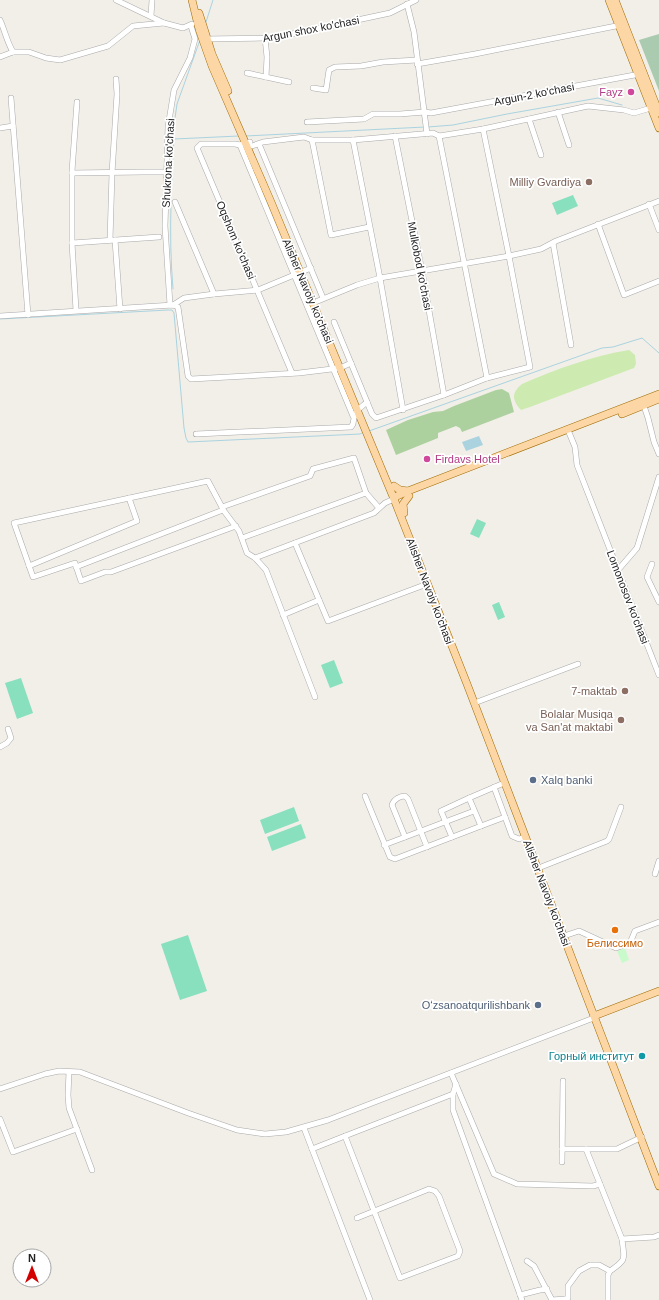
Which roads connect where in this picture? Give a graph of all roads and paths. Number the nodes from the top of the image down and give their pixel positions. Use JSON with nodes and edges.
{"nodes":[{"id":1,"x":116,"y":0,"type":"edge"},
{"id":2,"x":152,"y":0,"type":"edge"},
{"id":3,"x":192,"y":0,"type":"edge"},
{"id":4,"x":196,"y":0,"type":"edge"},
{"id":5,"x":609,"y":0,"type":"edge"},
{"id":6,"x":615,"y":0,"type":"edge"},
{"id":7,"x":411,"y":2,"type":"edge"},
{"id":8,"x":151,"y":16,"type":"junction"},
{"id":9,"x":199,"y":19,"type":"junction"},
{"id":10,"x":0,"y":20,"type":"edge"},
{"id":11,"x":164,"y":23,"type":"junction"},
{"id":12,"x":621,"y":24,"type":"junction"},
{"id":13,"x":191,"y":26,"type":"junction"},
{"id":14,"x":204,"y":34,"type":"junction"},
{"id":15,"x":265,"y":38,"type":"junction"},
{"id":16,"x":13,"y":52,"type":"junction"},
{"id":17,"x":0,"y":57,"type":"edge"},
{"id":18,"x":417,"y":62,"type":"junction"},
{"id":19,"x":247,"y":73,"type":"dead end"},
{"id":20,"x":640,"y":73,"type":"junction"},
{"id":21,"x":266,"y":77,"type":"junction"},
{"id":22,"x":116,"y":79,"type":"dead end"},
{"id":23,"x":289,"y":82,"type":"dead end"},
{"id":24,"x":313,"y":88,"type":"dead end"},
{"id":25,"x":11,"y":98,"type":"dead end"},
{"id":26,"x":76,"y":102,"type":"dead end"},
{"id":27,"x":655,"y":109,"type":"edge"},
{"id":28,"x":558,"y":112,"type":"junction"},
{"id":29,"x":425,"y":114,"type":"junction"},
{"id":30,"x":529,"y":119,"type":"junction"},
{"id":31,"x":307,"y":122,"type":"dead end"},
{"id":32,"x":13,"y":126,"type":"junction"},
{"id":33,"x":659,"y":126,"type":"edge"},
{"id":34,"x":0,"y":128,"type":"edge"},
{"id":35,"x":483,"y":129,"type":"junction"},
{"id":36,"x":427,"y":131,"type":"junction"},
{"id":37,"x":395,"y":136,"type":"junction"},
{"id":38,"x":440,"y":136,"type":"junction"},
{"id":39,"x":312,"y":140,"type":"junction"},
{"id":40,"x":352,"y":140,"type":"junction"},
{"id":41,"x":249,"y":144,"type":"junction"},
{"id":42,"x":568,"y":145,"type":"dead end"},
{"id":43,"x":541,"y":155,"type":"dead end"},
{"id":44,"x":167,"y":172,"type":"junction"},
{"id":45,"x":72,"y":173,"type":"junction"},
{"id":46,"x":112,"y":173,"type":"junction"},
{"id":47,"x":659,"y":201,"type":"edge"},
{"id":48,"x":175,"y":202,"type":"dead end"},
{"id":49,"x":649,"y":204,"type":"junction"},
{"id":50,"x":598,"y":224,"type":"junction"},
{"id":51,"x":369,"y":227,"type":"junction"},
{"id":52,"x":659,"y":230,"type":"edge"},
{"id":53,"x":159,"y":237,"type":"dead end"},
{"id":54,"x":113,"y":240,"type":"junction"},
{"id":55,"x":72,"y":243,"type":"junction"},
{"id":56,"x":552,"y":243,"type":"junction"},
{"id":57,"x":509,"y":256,"type":"junction"},
{"id":58,"x":465,"y":264,"type":"junction"},
{"id":59,"x":302,"y":271,"type":"junction"},
{"id":60,"x":422,"y":271,"type":"junction"},
{"id":61,"x":380,"y":278,"type":"junction"},
{"id":62,"x":659,"y":281,"type":"edge"},
{"id":63,"x":258,"y":290,"type":"junction"},
{"id":64,"x":214,"y":294,"type":"junction"},
{"id":65,"x":318,"y":301,"type":"junction"},
{"id":66,"x":172,"y":305,"type":"junction"},
{"id":67,"x":120,"y":308,"type":"junction"},
{"id":68,"x":76,"y":310,"type":"junction"},
{"id":69,"x":28,"y":315,"type":"junction"},
{"id":70,"x":0,"y":316,"type":"edge"},
{"id":71,"x":334,"y":322,"type":"dead end"},
{"id":72,"x":571,"y":345,"type":"dead end"},
{"id":73,"x":351,"y":363,"type":"junction"},
{"id":74,"x":342,"y":368,"type":"junction"},
{"id":75,"x":332,"y":369,"type":"junction"},
{"id":76,"x":292,"y":373,"type":"junction"},
{"id":77,"x":487,"y":378,"type":"junction"},
{"id":78,"x":659,"y":394,"type":"edge"},
{"id":79,"x":444,"y":395,"type":"junction"},
{"id":80,"x":659,"y":399,"type":"edge"},
{"id":81,"x":367,"y":402,"type":"junction"},
{"id":82,"x":643,"y":403,"type":"junction"},
{"id":83,"x":403,"y":410,"type":"junction"},
{"id":84,"x":357,"y":411,"type":"junction"},
{"id":85,"x":569,"y":432,"type":"junction"},
{"id":86,"x":196,"y":434,"type":"dead end"},
{"id":87,"x":371,"y":436,"type":"junction"},
{"id":88,"x":659,"y":454,"type":"edge"},
{"id":89,"x":659,"y":477,"type":"edge"},
{"id":90,"x":394,"y":486,"type":"junction"},
{"id":91,"x":366,"y":492,"type":"junction"},
{"id":92,"x":408,"y":494,"type":"junction"},
{"id":93,"x":129,"y":498,"type":"junction"},
{"id":94,"x":397,"y":498,"type":"junction"},
{"id":95,"x":379,"y":508,"type":"junction"},
{"id":96,"x":222,"y":509,"type":"junction"},
{"id":97,"x":404,"y":513,"type":"junction"},
{"id":98,"x":236,"y":526,"type":"junction"},
{"id":99,"x":242,"y":538,"type":"junction"},
{"id":100,"x":295,"y":543,"type":"junction"},
{"id":101,"x":255,"y":558,"type":"junction"},
{"id":102,"x":652,"y":564,"type":"dead end"},
{"id":103,"x":29,"y":566,"type":"junction"},
{"id":104,"x":76,"y":567,"type":"junction"},
{"id":105,"x":618,"y":570,"type":"junction"},
{"id":106,"x":427,"y":584,"type":"junction"},
{"id":107,"x":319,"y":600,"type":"junction"},
{"id":108,"x":659,"y":602,"type":"edge"},
{"id":109,"x":283,"y":615,"type":"junction"},
{"id":110,"x":458,"y":657,"type":"junction"},
{"id":111,"x":578,"y":664,"type":"dead end"},
{"id":112,"x":659,"y":675,"type":"edge"},
{"id":113,"x":315,"y":697,"type":"dead end"},
{"id":114,"x":477,"y":702,"type":"junction"},
{"id":115,"x":8,"y":729,"type":"dead end"},
{"id":116,"x":0,"y":747,"type":"edge"},
{"id":117,"x":495,"y":753,"type":"junction"},
{"id":118,"x":504,"y":783,"type":"junction"},
{"id":119,"x":494,"y":787,"type":"junction"},
{"id":120,"x":365,"y":796,"type":"dead end"},
{"id":121,"x":469,"y":798,"type":"junction"},
{"id":122,"x":621,"y":807,"type":"dead end"},
{"id":123,"x":474,"y":811,"type":"junction"},
{"id":124,"x":505,"y":816,"type":"junction"},
{"id":125,"x":445,"y":821,"type":"junction"},
{"id":126,"x":481,"y":826,"type":"junction"},
{"id":127,"x":420,"y":831,"type":"junction"},
{"id":128,"x":405,"y":837,"type":"junction"},
{"id":129,"x":452,"y":837,"type":"junction"},
{"id":130,"x":525,"y":837,"type":"junction"},
{"id":131,"x":384,"y":845,"type":"junction"},
{"id":132,"x":427,"y":847,"type":"junction"},
{"id":133,"x":659,"y":861,"type":"edge"},
{"id":134,"x":541,"y":867,"type":"junction"},
{"id":135,"x":655,"y":874,"type":"dead end"},
{"id":136,"x":659,"y":922,"type":"edge"},
{"id":137,"x":567,"y":936,"type":"junction"},
{"id":138,"x":659,"y":991,"type":"edge"},
{"id":139,"x":659,"y":996,"type":"edge"},
{"id":140,"x":595,"y":1017,"type":"junction"},
{"id":141,"x":69,"y":1072,"type":"junction"},
{"id":142,"x":451,"y":1073,"type":"junction"},
{"id":143,"x":563,"y":1081,"type":"dead end"},
{"id":144,"x":456,"y":1084,"type":"junction"},
{"id":145,"x":0,"y":1089,"type":"edge"},
{"id":146,"x":453,"y":1094,"type":"junction"},
{"id":147,"x":0,"y":1118,"type":"edge"},
{"id":148,"x":304,"y":1128,"type":"junction"},
{"id":149,"x":77,"y":1129,"type":"junction"},
{"id":150,"x":345,"y":1136,"type":"junction"},
{"id":151,"x":642,"y":1137,"type":"junction"},
{"id":152,"x":312,"y":1149,"type":"junction"},
{"id":153,"x":586,"y":1149,"type":"junction"},
{"id":154,"x":562,"y":1150,"type":"junction"},
{"id":155,"x":562,"y":1162,"type":"dead end"},
{"id":156,"x":92,"y":1170,"type":"dead end"},
{"id":157,"x":659,"y":1177,"type":"edge"},
{"id":158,"x":600,"y":1184,"type":"junction"},
{"id":159,"x":659,"y":1186,"type":"edge"},
{"id":160,"x":373,"y":1211,"type":"junction"},
{"id":161,"x":357,"y":1218,"type":"dead end"},
{"id":162,"x":659,"y":1235,"type":"edge"},
{"id":163,"x":622,"y":1239,"type":"junction"},
{"id":164,"x":527,"y":1261,"type":"dead end"},
{"id":165,"x":610,"y":1271,"type":"junction"},
{"id":166,"x":547,"y":1289,"type":"junction"},
{"id":167,"x":521,"y":1298,"type":"edge"},
{"id":168,"x":370,"y":1300,"type":"edge"},
{"id":169,"x":552,"y":1300,"type":"edge"},
{"id":170,"x":608,"y":1300,"type":"edge"}],
"edges":[{"from":1,"to":8,"type":"street"},
{"from":2,"to":8,"type":"street"},
{"from":3,"to":9,"type":"main road","name":"Alisher Navoiy ko'chasi"},
{"from":4,"to":9,"type":"main road","name":"Alisher Navoiy ko'chasi"},
{"from":5,"to":12,"type":"main road"},
{"from":6,"to":12,"type":"main road"},
{"from":7,"to":15,"type":"street","name":"Argun shox ko'chasi"},
{"from":7,"to":18,"type":"street"},
{"from":8,"to":11,"type":"street"},
{"from":9,"to":13,"type":"street"},
{"from":9,"to":14,"type":"main road","name":"Alisher Navoiy ko'chasi"},
{"from":10,"to":16,"type":"street"},
{"from":11,"to":13,"type":"street"},
{"from":11,"to":16,"type":"street"},
{"from":12,"to":18,"type":"street"},
{"from":12,"to":20,"type":"main road"},
{"from":13,"to":44,"type":"street","name":"Shukrona ko'chasi"},
{"from":14,"to":15,"type":"street","name":"Argun shox ko'chasi"},
{"from":14,"to":41,"type":"main road","name":"Alisher Navoiy ko'chasi"},
{"from":15,"to":21,"type":"street"},
{"from":16,"to":17,"type":"street"},
{"from":18,"to":24,"type":"street"},
{"from":18,"to":29,"type":"street"},
{"from":19,"to":21,"type":"street"},
{"from":20,"to":27,"type":"main road"},
{"from":20,"to":29,"type":"street","name":"Argun-2 ko'chasi"},
{"from":21,"to":23,"type":"street"},
{"from":22,"to":46,"type":"street"},
{"from":25,"to":32,"type":"street"},
{"from":26,"to":45,"type":"street"},
{"from":27,"to":28,"type":"street"},
{"from":27,"to":33,"type":"main road"},
{"from":28,"to":30,"type":"street"},
{"from":28,"to":42,"type":"street"},
{"from":29,"to":31,"type":"street","name":"Argun-2 ko'chasi"},
{"from":29,"to":36,"type":"street"},
{"from":30,"to":35,"type":"street"},
{"from":30,"to":43,"type":"street"},
{"from":32,"to":34,"type":"street"},
{"from":32,"to":69,"type":"street"},
{"from":35,"to":38,"type":"street"},
{"from":35,"to":57,"type":"street"},
{"from":36,"to":37,"type":"street"},
{"from":36,"to":38,"type":"street"},
{"from":37,"to":40,"type":"street"},
{"from":37,"to":60,"type":"street","name":"Mulkobod ko'chasi"},
{"from":38,"to":58,"type":"street"},
{"from":39,"to":40,"type":"street"},
{"from":39,"to":41,"type":"street"},
{"from":39,"to":51,"type":"street"},
{"from":40,"to":51,"type":"street"},
{"from":41,"to":59,"type":"main road","name":"Alisher Navoiy ko'chasi"},
{"from":41,"to":59,"type":"street"},
{"from":41,"to":63,"type":"street","name":"Oqshom ko'chasi"},
{"from":44,"to":46,"type":"street"},
{"from":44,"to":66,"type":"street","name":"Shukrona ko'chasi"},
{"from":45,"to":46,"type":"street"},
{"from":45,"to":55,"type":"street"},
{"from":46,"to":54,"type":"street"},
{"from":47,"to":49,"type":"street"},
{"from":48,"to":64,"type":"street","name":"Shukrona ko'chasi"},
{"from":49,"to":50,"type":"street"},
{"from":49,"to":52,"type":"street"},
{"from":50,"to":56,"type":"street"},
{"from":50,"to":62,"type":"street"},
{"from":51,"to":61,"type":"street"},
{"from":53,"to":54,"type":"street"},
{"from":54,"to":55,"type":"street"},
{"from":54,"to":67,"type":"street"},
{"from":55,"to":68,"type":"street"},
{"from":56,"to":57,"type":"street"},
{"from":56,"to":72,"type":"street"},
{"from":57,"to":58,"type":"street"},
{"from":57,"to":77,"type":"street"},
{"from":58,"to":60,"type":"street"},
{"from":58,"to":77,"type":"street"},
{"from":59,"to":63,"type":"street"},
{"from":59,"to":65,"type":"main road","name":"Alisher Navoiy ko'chasi"},
{"from":59,"to":65,"type":"street"},
{"from":59,"to":75,"type":"street"},
{"from":60,"to":61,"type":"street"},
{"from":60,"to":79,"type":"street","name":"Mulkobod ko'chasi"},
{"from":61,"to":65,"type":"street"},
{"from":61,"to":83,"type":"street"},
{"from":63,"to":64,"type":"street"},
{"from":63,"to":76,"type":"street","name":"Oqshom ko'chasi"},
{"from":64,"to":66,"type":"street"},
{"from":65,"to":74,"type":"main road","name":"Alisher Navoiy ko'chasi"},
{"from":66,"to":67,"type":"street"},
{"from":66,"to":76,"type":"street"},
{"from":67,"to":68,"type":"street"},
{"from":68,"to":69,"type":"street"},
{"from":69,"to":70,"type":"street"},
{"from":71,"to":73,"type":"street"},
{"from":73,"to":74,"type":"street"},
{"from":73,"to":81,"type":"street"},
{"from":74,"to":75,"type":"street"},
{"from":74,"to":84,"type":"main road","name":"Alisher Navoiy ko'chasi"},
{"from":75,"to":76,"type":"street"},
{"from":75,"to":84,"type":"street"},
{"from":77,"to":79,"type":"street"},
{"from":78,"to":82,"type":"main road"},
{"from":79,"to":83,"type":"street"},
{"from":80,"to":82,"type":"main road"},
{"from":81,"to":83,"type":"street"},
{"from":81,"to":84,"type":"street"},
{"from":82,"to":85,"type":"main road"},
{"from":82,"to":88,"type":"street"},
{"from":84,"to":86,"type":"street"},
{"from":84,"to":87,"type":"main road","name":"Alisher Navoiy ko'chasi"},
{"from":85,"to":92,"type":"main road"},
{"from":85,"to":105,"type":"street","name":"Lomonosov ko'chasi"},
{"from":87,"to":90,"type":"main road","name":"Alisher Navoiy ko'chasi"},
{"from":87,"to":94,"type":"main road","name":"Alisher Navoiy ko'chasi"},
{"from":89,"to":105,"type":"street"},
{"from":90,"to":92,"type":"main road"},
{"from":90,"to":94,"type":"main road","name":"Alisher Navoiy ko'chasi"},
{"from":91,"to":95,"type":"street"},
{"from":91,"to":96,"type":"street"},
{"from":91,"to":99,"type":"street"},
{"from":92,"to":94,"type":"main road"},
{"from":92,"to":97,"type":"main road"},
{"from":93,"to":96,"type":"street"},
{"from":93,"to":103,"type":"street"},
{"from":93,"to":103,"type":"street"},
{"from":94,"to":95,"type":"street"},
{"from":94,"to":97,"type":"main road","name":"Alisher Navoiy ko'chasi"},
{"from":94,"to":106,"type":"main road","name":"Alisher Navoiy ko'chasi"},
{"from":95,"to":100,"type":"street"},
{"from":96,"to":98,"type":"street"},
{"from":96,"to":104,"type":"street"},
{"from":97,"to":110,"type":"main road","name":"Alisher Navoiy ko'chasi"},
{"from":98,"to":99,"type":"street"},
{"from":98,"to":104,"type":"street"},
{"from":99,"to":101,"type":"street"},
{"from":100,"to":101,"type":"street"},
{"from":100,"to":107,"type":"street"},
{"from":101,"to":109,"type":"street"},
{"from":102,"to":108,"type":"street"},
{"from":103,"to":104,"type":"street"},
{"from":105,"to":112,"type":"street","name":"Lomonosov ko'chasi"},
{"from":106,"to":107,"type":"street"},
{"from":106,"to":110,"type":"main road","name":"Alisher Navoiy ko'chasi"},
{"from":107,"to":109,"type":"street"},
{"from":109,"to":113,"type":"street"},
{"from":110,"to":114,"type":"main road","name":"Alisher Navoiy ko'chasi"},
{"from":110,"to":117,"type":"main road","name":"Alisher Navoiy ko'chasi"},
{"from":111,"to":114,"type":"street"},
{"from":114,"to":117,"type":"main road","name":"Alisher Navoiy ko'chasi"},
{"from":115,"to":116,"type":"street"},
{"from":117,"to":118,"type":"main road","name":"Alisher Navoiy ko'chasi"},
{"from":117,"to":134,"type":"main road","name":"Alisher Navoiy ko'chasi"},
{"from":118,"to":119,"type":"street"},
{"from":118,"to":130,"type":"main road","name":"Alisher Navoiy ko'chasi"},
{"from":119,"to":121,"type":"street"},
{"from":119,"to":124,"type":"street"},
{"from":120,"to":131,"type":"street"},
{"from":121,"to":123,"type":"street"},
{"from":121,"to":125,"type":"street"},
{"from":122,"to":134,"type":"street"},
{"from":123,"to":125,"type":"street"},
{"from":123,"to":126,"type":"street"},
{"from":124,"to":126,"type":"street"},
{"from":124,"to":130,"type":"street"},
{"from":125,"to":127,"type":"street"},
{"from":125,"to":129,"type":"street"},
{"from":126,"to":129,"type":"street"},
{"from":127,"to":128,"type":"street"},
{"from":127,"to":128,"type":"street"},
{"from":127,"to":132,"type":"street"},
{"from":128,"to":131,"type":"street"},
{"from":129,"to":132,"type":"street"},
{"from":130,"to":140,"type":"main road","name":"Alisher Navoiy ko'chasi"},
{"from":131,"to":132,"type":"street"},
{"from":133,"to":135,"type":"street"},
{"from":134,"to":137,"type":"main road","name":"Alisher Navoiy ko'chasi"},
{"from":136,"to":137,"type":"street"},
{"from":137,"to":140,"type":"main road","name":"Alisher Navoiy ko'chasi"},
{"from":138,"to":140,"type":"main road"},
{"from":139,"to":140,"type":"main road"},
{"from":140,"to":142,"type":"street"},
{"from":140,"to":151,"type":"main road","name":"Alisher Navoiy ko'chasi"},
{"from":141,"to":145,"type":"street"},
{"from":141,"to":148,"type":"street"},
{"from":141,"to":149,"type":"street"},
{"from":142,"to":144,"type":"street"},
{"from":142,"to":148,"type":"street"},
{"from":143,"to":154,"type":"street"},
{"from":144,"to":146,"type":"street"},
{"from":144,"to":158,"type":"street"},
{"from":146,"to":150,"type":"street"},
{"from":146,"to":167,"type":"street"},
{"from":147,"to":149,"type":"street"},
{"from":148,"to":152,"type":"street"},
{"from":149,"to":156,"type":"street"},
{"from":150,"to":152,"type":"street"},
{"from":150,"to":160,"type":"street"},
{"from":151,"to":153,"type":"street"},
{"from":151,"to":157,"type":"main road","name":"Alisher Navoiy ko'chasi"},
{"from":151,"to":159,"type":"main road","name":"Alisher Navoiy ko'chasi"},
{"from":152,"to":168,"type":"street"},
{"from":153,"to":154,"type":"street"},
{"from":153,"to":158,"type":"street"},
{"from":154,"to":155,"type":"street"},
{"from":158,"to":163,"type":"street"},
{"from":160,"to":160,"type":"street"},
{"from":160,"to":161,"type":"street"},
{"from":162,"to":163,"type":"street"},
{"from":163,"to":165,"type":"street"},
{"from":164,"to":166,"type":"street"},
{"from":165,"to":169,"type":"street"},
{"from":165,"to":170,"type":"street"},
{"from":166,"to":167,"type":"street"},
{"from":166,"to":169,"type":"street"}]}
